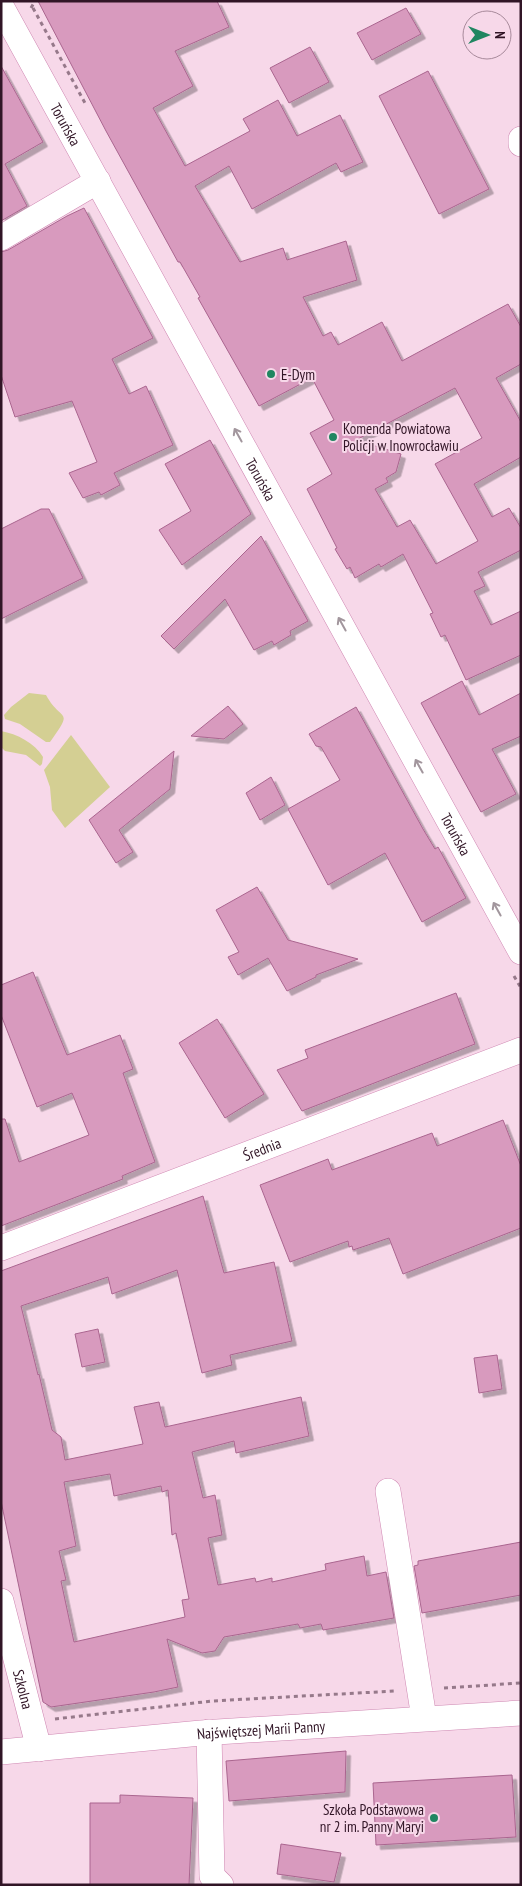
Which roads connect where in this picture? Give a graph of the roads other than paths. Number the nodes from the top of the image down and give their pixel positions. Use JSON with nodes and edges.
{"nodes":[{"id":1,"x":1,"y":6,"type":"edge"},
{"id":2,"x":521,"y":139,"type":"edge"},
{"id":3,"x":521,"y":144,"type":"edge"},
{"id":4,"x":98,"y":181,"type":"junction"},
{"id":5,"x":1,"y":238,"type":"edge"},
{"id":6,"x":521,"y":952,"type":"edge"},
{"id":7,"x":521,"y":1050,"type":"edge"},
{"id":8,"x":1,"y":1248,"type":"edge"},
{"id":9,"x":388,"y":1491,"type":"dead end"},
{"id":10,"x":1,"y":1601,"type":"edge"},
{"id":11,"x":521,"y":1712,"type":"edge"},
{"id":12,"x":424,"y":1718,"type":"junction"},
{"id":13,"x":209,"y":1732,"type":"junction"},
{"id":14,"x":39,"y":1749,"type":"junction"},
{"id":15,"x":1,"y":1752,"type":"edge"},
{"id":16,"x":221,"y":1885,"type":"edge"}],
"edges":[{"from":1,"to":4,"type":"street","name":"Toruńska"},
{"from":2,"to":3,"type":"street"},
{"from":4,"to":5,"type":"street"},
{"from":6,"to":4,"type":"street","name":"Toruńska","one_way":true},
{"from":7,"to":8,"type":"street","name":"Średnia"},
{"from":9,"to":12,"type":"street"},
{"from":10,"to":14,"type":"street","name":"Szkolna"},
{"from":11,"to":12,"type":"street","name":"Najświętszej Marii Panny"},
{"from":12,"to":13,"type":"street","name":"Najświętszej Marii Panny"},
{"from":13,"to":14,"type":"street","name":"Najświętszej Marii Panny"},
{"from":13,"to":16,"type":"street"},
{"from":14,"to":15,"type":"street","name":"Najświętszej Marii Panny"}]}
